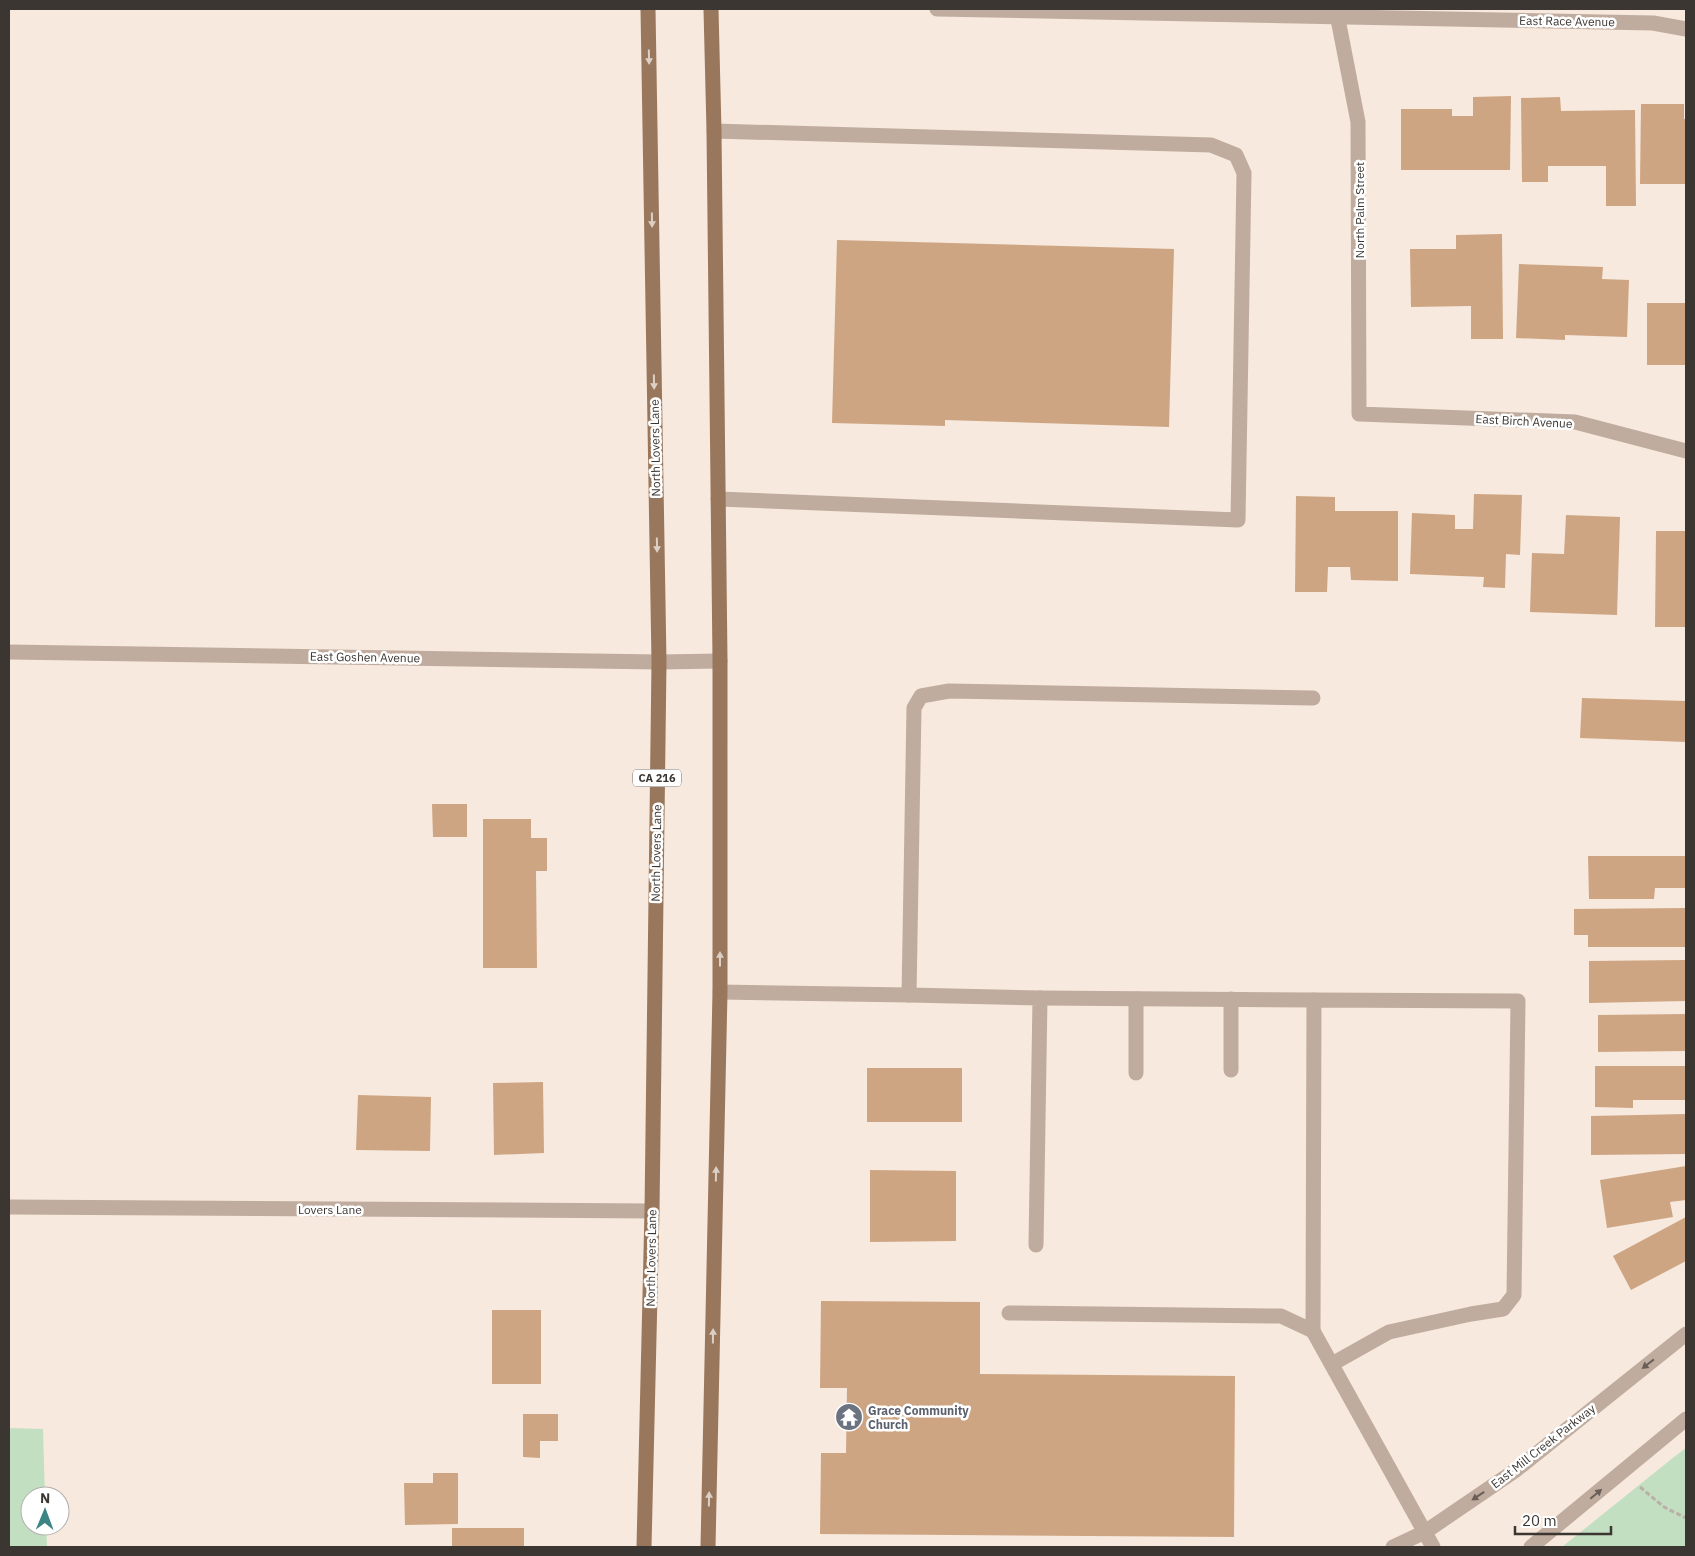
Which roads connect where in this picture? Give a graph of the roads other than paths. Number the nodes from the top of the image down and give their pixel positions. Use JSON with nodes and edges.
{"nodes":[{"id":1,"x":648,"y":9,"type":"edge"},
{"id":2,"x":710,"y":9,"type":"edge"},
{"id":3,"x":937,"y":9,"type":"edge"},
{"id":4,"x":960,"y":9,"type":"edge"},
{"id":5,"x":1337,"y":12,"type":"edge"},
{"id":6,"x":1686,"y":29,"type":"edge"},
{"id":7,"x":714,"y":132,"type":"junction"},
{"id":8,"x":1359,"y":414,"type":"joint"},
{"id":9,"x":1686,"y":452,"type":"edge"},
{"id":10,"x":718,"y":499,"type":"junction"},
{"id":11,"x":9,"y":652,"type":"edge"},
{"id":12,"x":720,"y":661,"type":"junction"},
{"id":13,"x":659,"y":662,"type":"junction"},
{"id":14,"x":1313,"y":698,"type":"dead end"},
{"id":15,"x":720,"y":992,"type":"junction"},
{"id":16,"x":909,"y":995,"type":"junction"},
{"id":17,"x":1040,"y":998,"type":"junction"},
{"id":18,"x":1136,"y":999,"type":"junction"},
{"id":19,"x":1231,"y":1000,"type":"junction"},
{"id":20,"x":1314,"y":1000,"type":"junction"},
{"id":21,"x":1231,"y":1070,"type":"dead end"},
{"id":22,"x":1136,"y":1073,"type":"dead end"},
{"id":23,"x":9,"y":1207,"type":"edge"},
{"id":24,"x":652,"y":1211,"type":"junction"},
{"id":25,"x":1036,"y":1245,"type":"dead end"},
{"id":26,"x":1009,"y":1312,"type":"dead end"},
{"id":27,"x":1313,"y":1331,"type":"junction"},
{"id":28,"x":1686,"y":1334,"type":"edge"},
{"id":29,"x":1332,"y":1364,"type":"junction"},
{"id":30,"x":1686,"y":1419,"type":"edge"},
{"id":31,"x":1425,"y":1532,"type":"junction"},
{"id":32,"x":644,"y":1547,"type":"edge"},
{"id":33,"x":708,"y":1547,"type":"edge"},
{"id":34,"x":1392,"y":1547,"type":"edge"},
{"id":35,"x":1433,"y":1547,"type":"edge"},
{"id":36,"x":1532,"y":1547,"type":"edge"}],
"edges":[{"from":1,"to":13,"type":"main road","name":"North Lovers Lane","number":"CA 216","one_way":true},
{"from":2,"to":7,"type":"main road"},
{"from":3,"to":4,"type":"street","name":"East Race Avenue"},
{"from":4,"to":5,"type":"street","name":"East Race Avenue"},
{"from":5,"to":6,"type":"street","name":"East Race Avenue"},
{"from":5,"to":8,"type":"street","name":"North Palm Street"},
{"from":7,"to":10,"type":"main road"},
{"from":7,"to":10,"type":"street"},
{"from":8,"to":9,"type":"street","name":"East Birch Avenue"},
{"from":10,"to":12,"type":"main road"},
{"from":11,"to":13,"type":"street","name":"East Goshen Avenue"},
{"from":12,"to":13,"type":"street","name":"East Goshen Avenue"},
{"from":15,"to":12,"type":"main road","one_way":true},
{"from":13,"to":24,"type":"main road","name":"North Lovers Lane","number":"CA 216"},
{"from":14,"to":16,"type":"street"},
{"from":15,"to":16,"type":"street"},
{"from":33,"to":15,"type":"main road","one_way":true},
{"from":16,"to":17,"type":"street"},
{"from":17,"to":18,"type":"street"},
{"from":17,"to":25,"type":"street"},
{"from":18,"to":19,"type":"street"},
{"from":18,"to":22,"type":"street"},
{"from":19,"to":20,"type":"street"},
{"from":19,"to":21,"type":"street"},
{"from":20,"to":27,"type":"street"},
{"from":20,"to":29,"type":"street"},
{"from":23,"to":24,"type":"street","name":"Lovers Lane"},
{"from":24,"to":32,"type":"main road","name":"North Lovers Lane","number":"CA 216"},
{"from":26,"to":27,"type":"street"},
{"from":27,"to":29,"type":"street"},
{"from":28,"to":31,"type":"street","name":"East Mill Creek Parkway","one_way":true},
{"from":29,"to":31,"type":"street"},
{"from":36,"to":30,"type":"street","one_way":true},
{"from":31,"to":34,"type":"street","name":"East Mill Creek Parkway"},
{"from":31,"to":35,"type":"street"}]}
